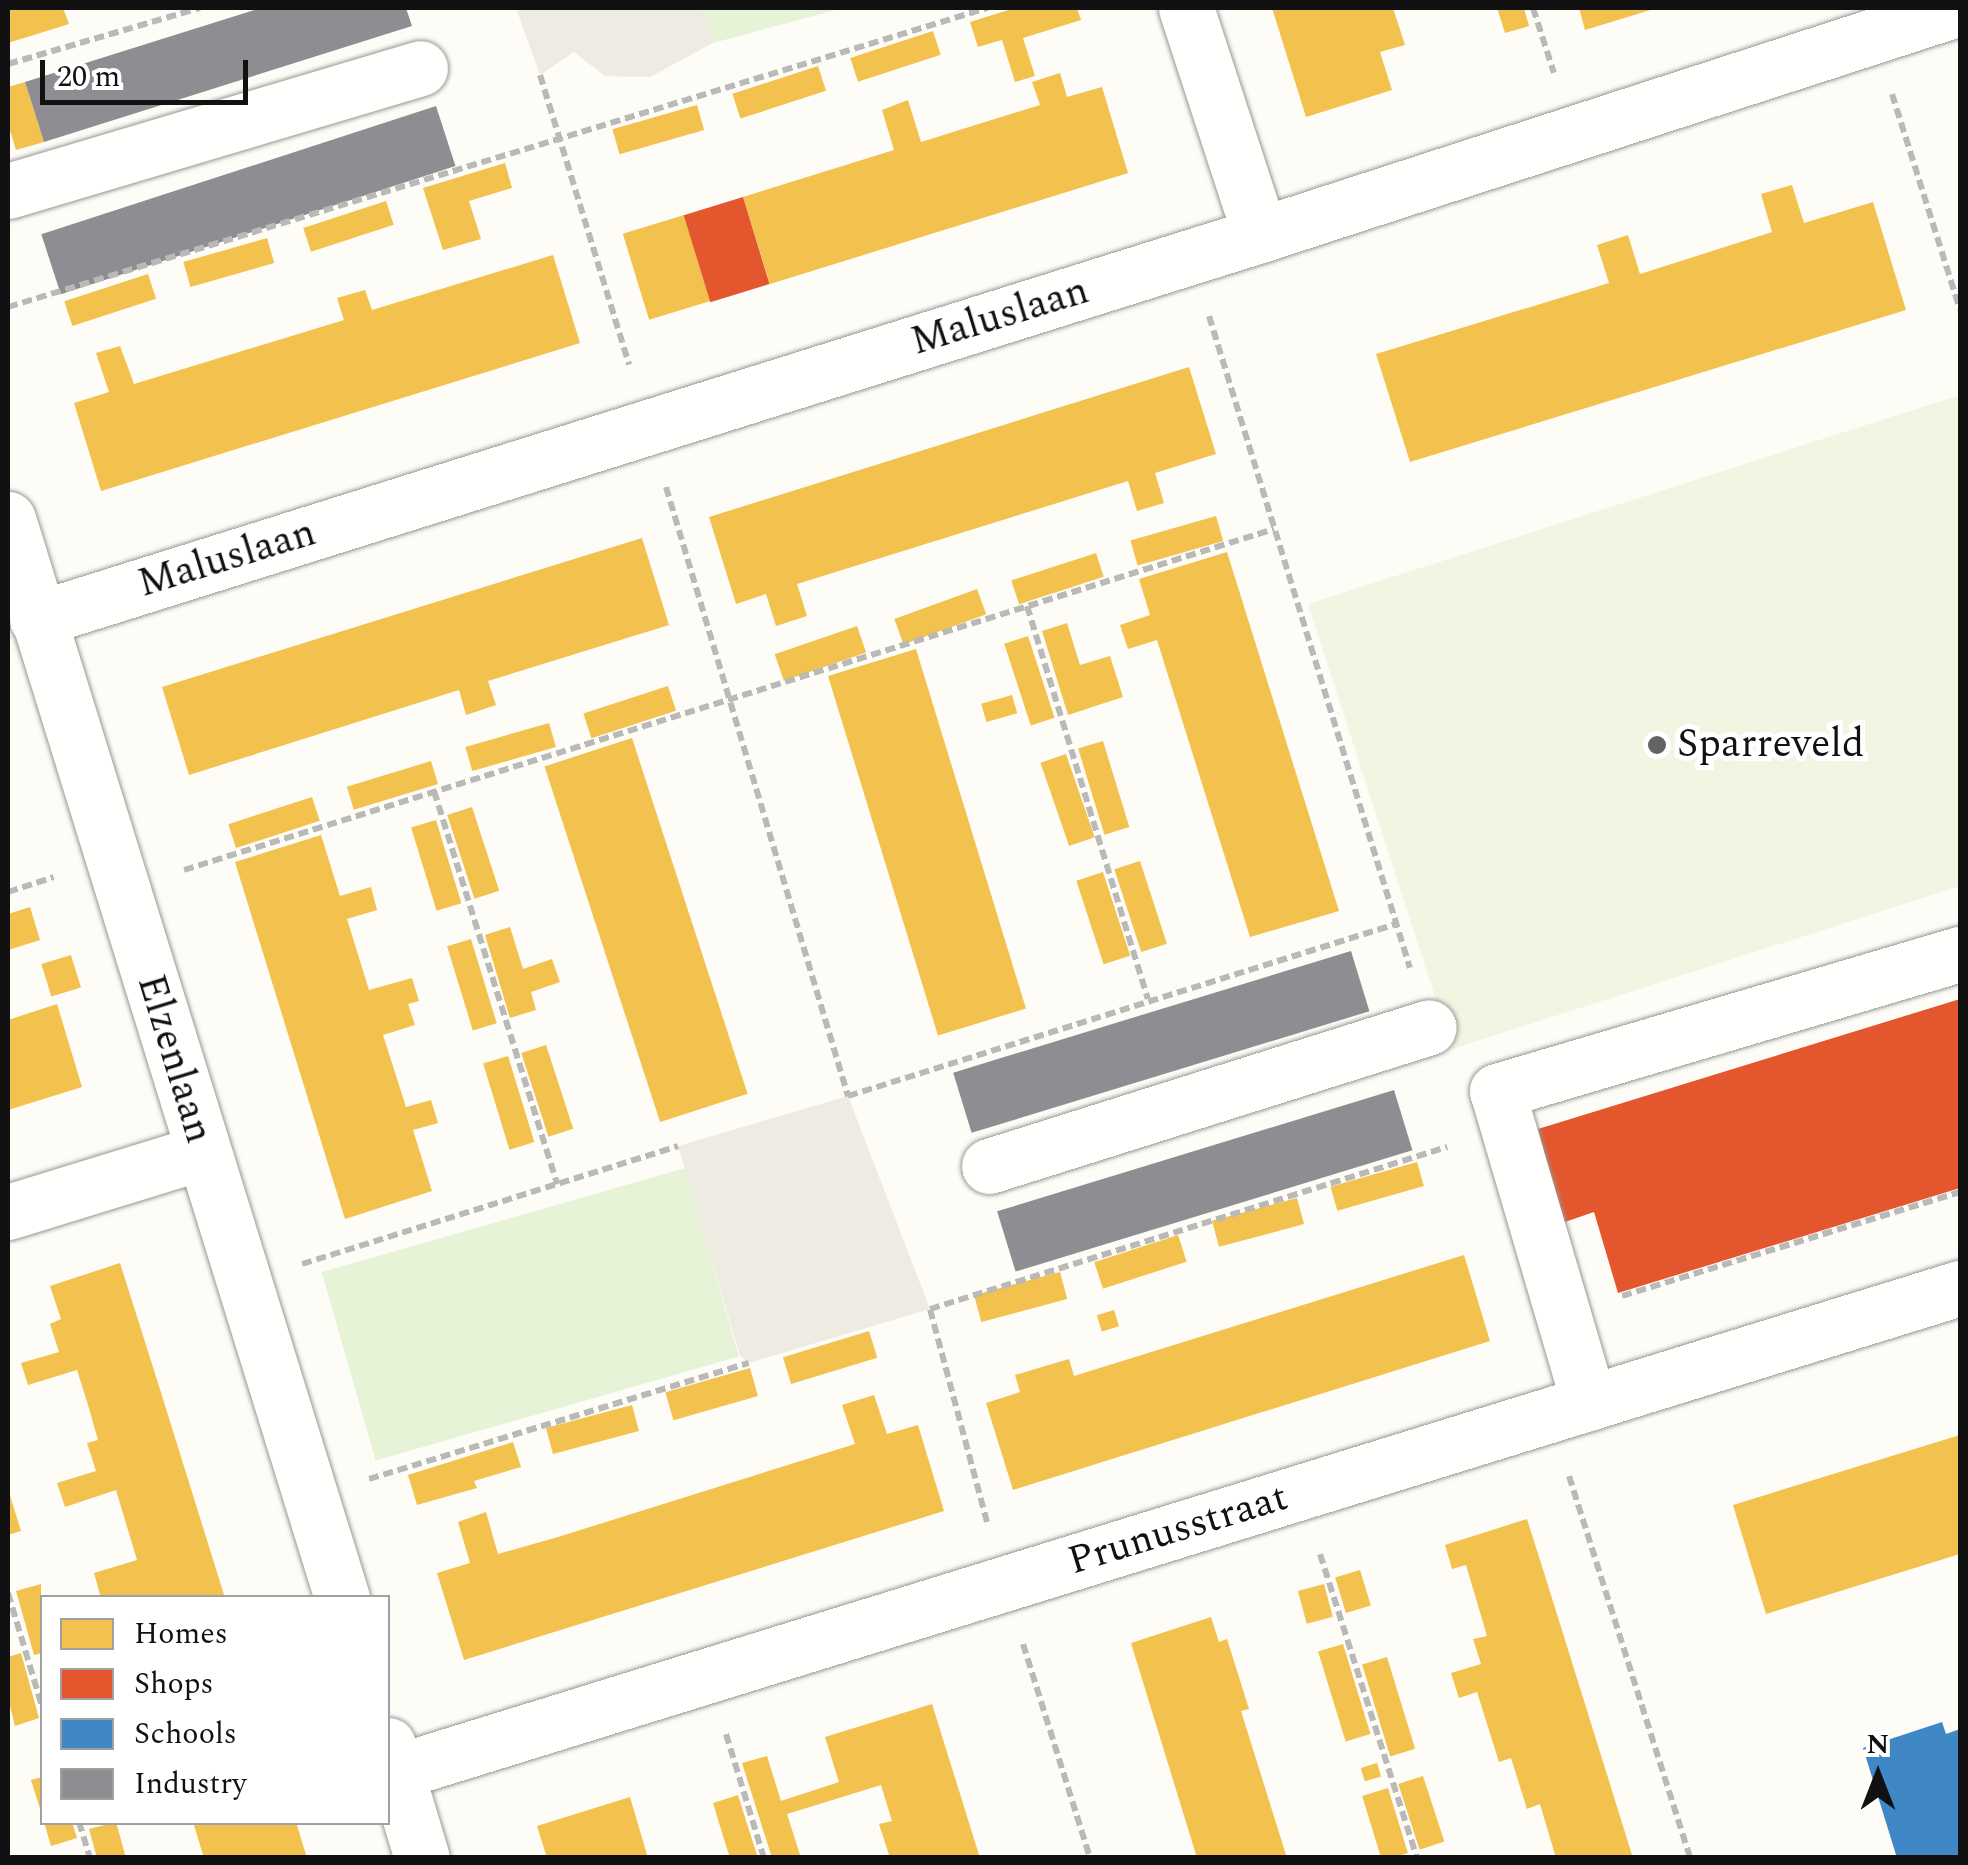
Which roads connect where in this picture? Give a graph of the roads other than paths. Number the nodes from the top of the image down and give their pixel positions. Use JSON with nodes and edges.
{"nodes":[{"id":1,"x":1186,"y":8,"type":"edge"},
{"id":2,"x":1960,"y":8,"type":"edge"},
{"id":3,"x":420,"y":68,"type":"dead end"},
{"id":4,"x":8,"y":191,"type":"edge"},
{"id":5,"x":1260,"y":236,"type":"junction"},
{"id":6,"x":8,"y":520,"type":"edge"},
{"id":7,"x":37,"y":619,"type":"junction"},
{"id":8,"x":1960,"y":954,"type":"edge"},
{"id":9,"x":1429,"y":1028,"type":"road end"},
{"id":10,"x":203,"y":1152,"type":"junction"},
{"id":11,"x":989,"y":1166,"type":"dead end"},
{"id":12,"x":8,"y":1212,"type":"edge"},
{"id":13,"x":1960,"y":1288,"type":"edge"},
{"id":14,"x":1570,"y":1409,"type":"junction"},
{"id":15,"x":341,"y":1595,"type":"edge"},
{"id":16,"x":392,"y":1759,"type":"edge"},
{"id":17,"x":422,"y":1858,"type":"edge"}],
"edges":[{"from":1,"to":5,"type":"street"},
{"from":2,"to":5,"type":"street","name":"Maluslaan"},
{"from":3,"to":4,"type":"street"},
{"from":5,"to":7,"type":"street","name":"Maluslaan"},
{"from":6,"to":7,"type":"street","name":"Elzenlaan"},
{"from":7,"to":10,"type":"street","name":"Elzenlaan"},
{"from":8,"to":14,"type":"street"},
{"from":9,"to":11,"type":"street"},
{"from":10,"to":12,"type":"street"},
{"from":10,"to":15,"type":"street","name":"Elzenlaan"},
{"from":13,"to":14,"type":"street","name":"Prunusstraat"},
{"from":14,"to":16,"type":"street","name":"Prunusstraat"},
{"from":16,"to":17,"type":"street"}]}
